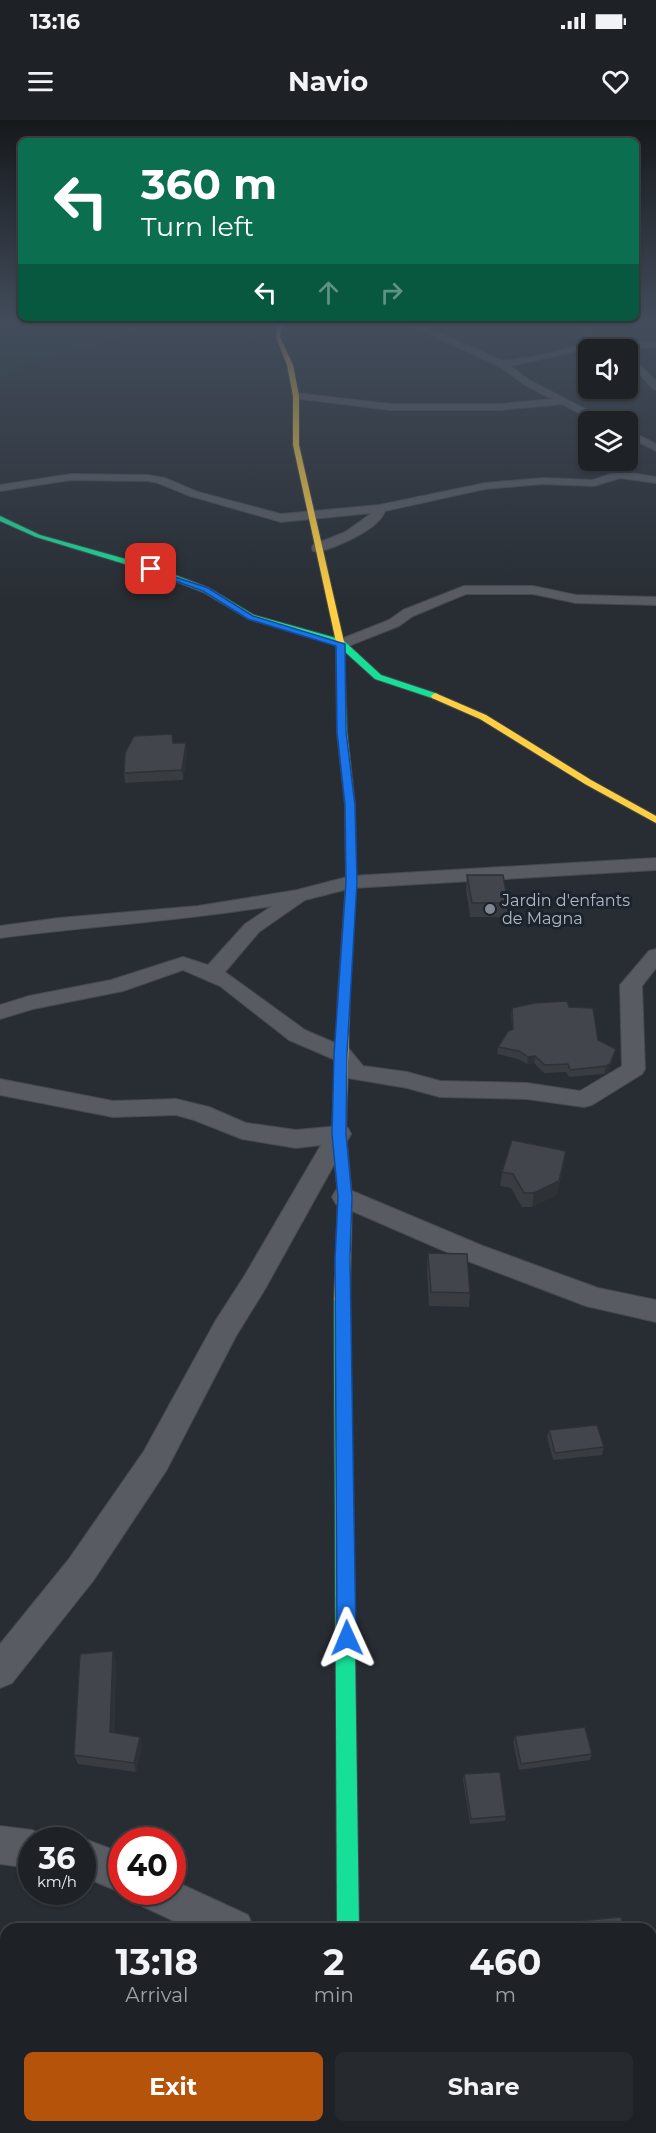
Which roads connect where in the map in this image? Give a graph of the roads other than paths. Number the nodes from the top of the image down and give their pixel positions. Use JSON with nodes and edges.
{"nodes":[{"id":1,"x":296,"y":415,"type":"edge"},
{"id":2,"x":638,"y":438,"type":"edge"},
{"id":3,"x":656,"y":438,"type":"edge"},
{"id":4,"x":656,"y":447,"type":"edge"},
{"id":5,"x":656,"y":480,"type":"edge"},
{"id":6,"x":0,"y":488,"type":"edge"},
{"id":7,"x":379,"y":509,"type":"junction"},
{"id":8,"x":310,"y":516,"type":"junction"},
{"id":9,"x":0,"y":518,"type":"edge"},
{"id":10,"x":318,"y":548,"type":"junction"},
{"id":11,"x":656,"y":601,"type":"edge"},
{"id":12,"x":340,"y":644,"type":"junction"},
{"id":13,"x":656,"y":820,"type":"edge"},
{"id":14,"x":656,"y":864,"type":"edge"},
{"id":15,"x":351,"y":882,"type":"junction"},
{"id":16,"x":298,"y":896,"type":"junction"},
{"id":17,"x":0,"y":932,"type":"edge"},
{"id":18,"x":656,"y":955,"type":"edge"},
{"id":19,"x":214,"y":974,"type":"junction"},
{"id":20,"x":0,"y":1012,"type":"edge"},
{"id":21,"x":340,"y":1054,"type":"junction"},
{"id":22,"x":0,"y":1086,"type":"edge"},
{"id":23,"x":339,"y":1134,"type":"junction"},
{"id":24,"x":345,"y":1197,"type":"junction"},
{"id":25,"x":656,"y":1311,"type":"edge"},
{"id":26,"x":0,"y":1671,"type":"edge"},
{"id":27,"x":0,"y":1845,"type":"edge"},
{"id":28,"x":18,"y":1847,"type":"edge"},
{"id":29,"x":183,"y":1905,"type":"edge"},
{"id":30,"x":221,"y":1923,"type":"edge"},
{"id":31,"x":348,"y":1923,"type":"edge"}],
"edges":[{"from":1,"to":8,"type":"street"},
{"from":2,"to":4,"type":"street"},
{"from":3,"to":4,"type":"street"},
{"from":5,"to":7,"type":"street"},
{"from":6,"to":8,"type":"street"},
{"from":7,"to":8,"type":"street"},
{"from":7,"to":10,"type":"street"},
{"from":8,"to":10,"type":"street"},
{"from":9,"to":12,"type":"street"},
{"from":10,"to":12,"type":"street"},
{"from":11,"to":12,"type":"street"},
{"from":12,"to":13,"type":"street"},
{"from":12,"to":15,"type":"street"},
{"from":14,"to":15,"type":"street"},
{"from":15,"to":16,"type":"street"},
{"from":15,"to":21,"type":"street"},
{"from":16,"to":17,"type":"street"},
{"from":16,"to":19,"type":"street"},
{"from":18,"to":21,"type":"street"},
{"from":19,"to":20,"type":"street"},
{"from":19,"to":21,"type":"street"},
{"from":21,"to":23,"type":"street"},
{"from":22,"to":23,"type":"street"},
{"from":23,"to":24,"type":"street"},
{"from":23,"to":26,"type":"street"},
{"from":24,"to":25,"type":"street"},
{"from":24,"to":31,"type":"street"},
{"from":27,"to":28,"type":"street"},
{"from":29,"to":30,"type":"street"}]}
